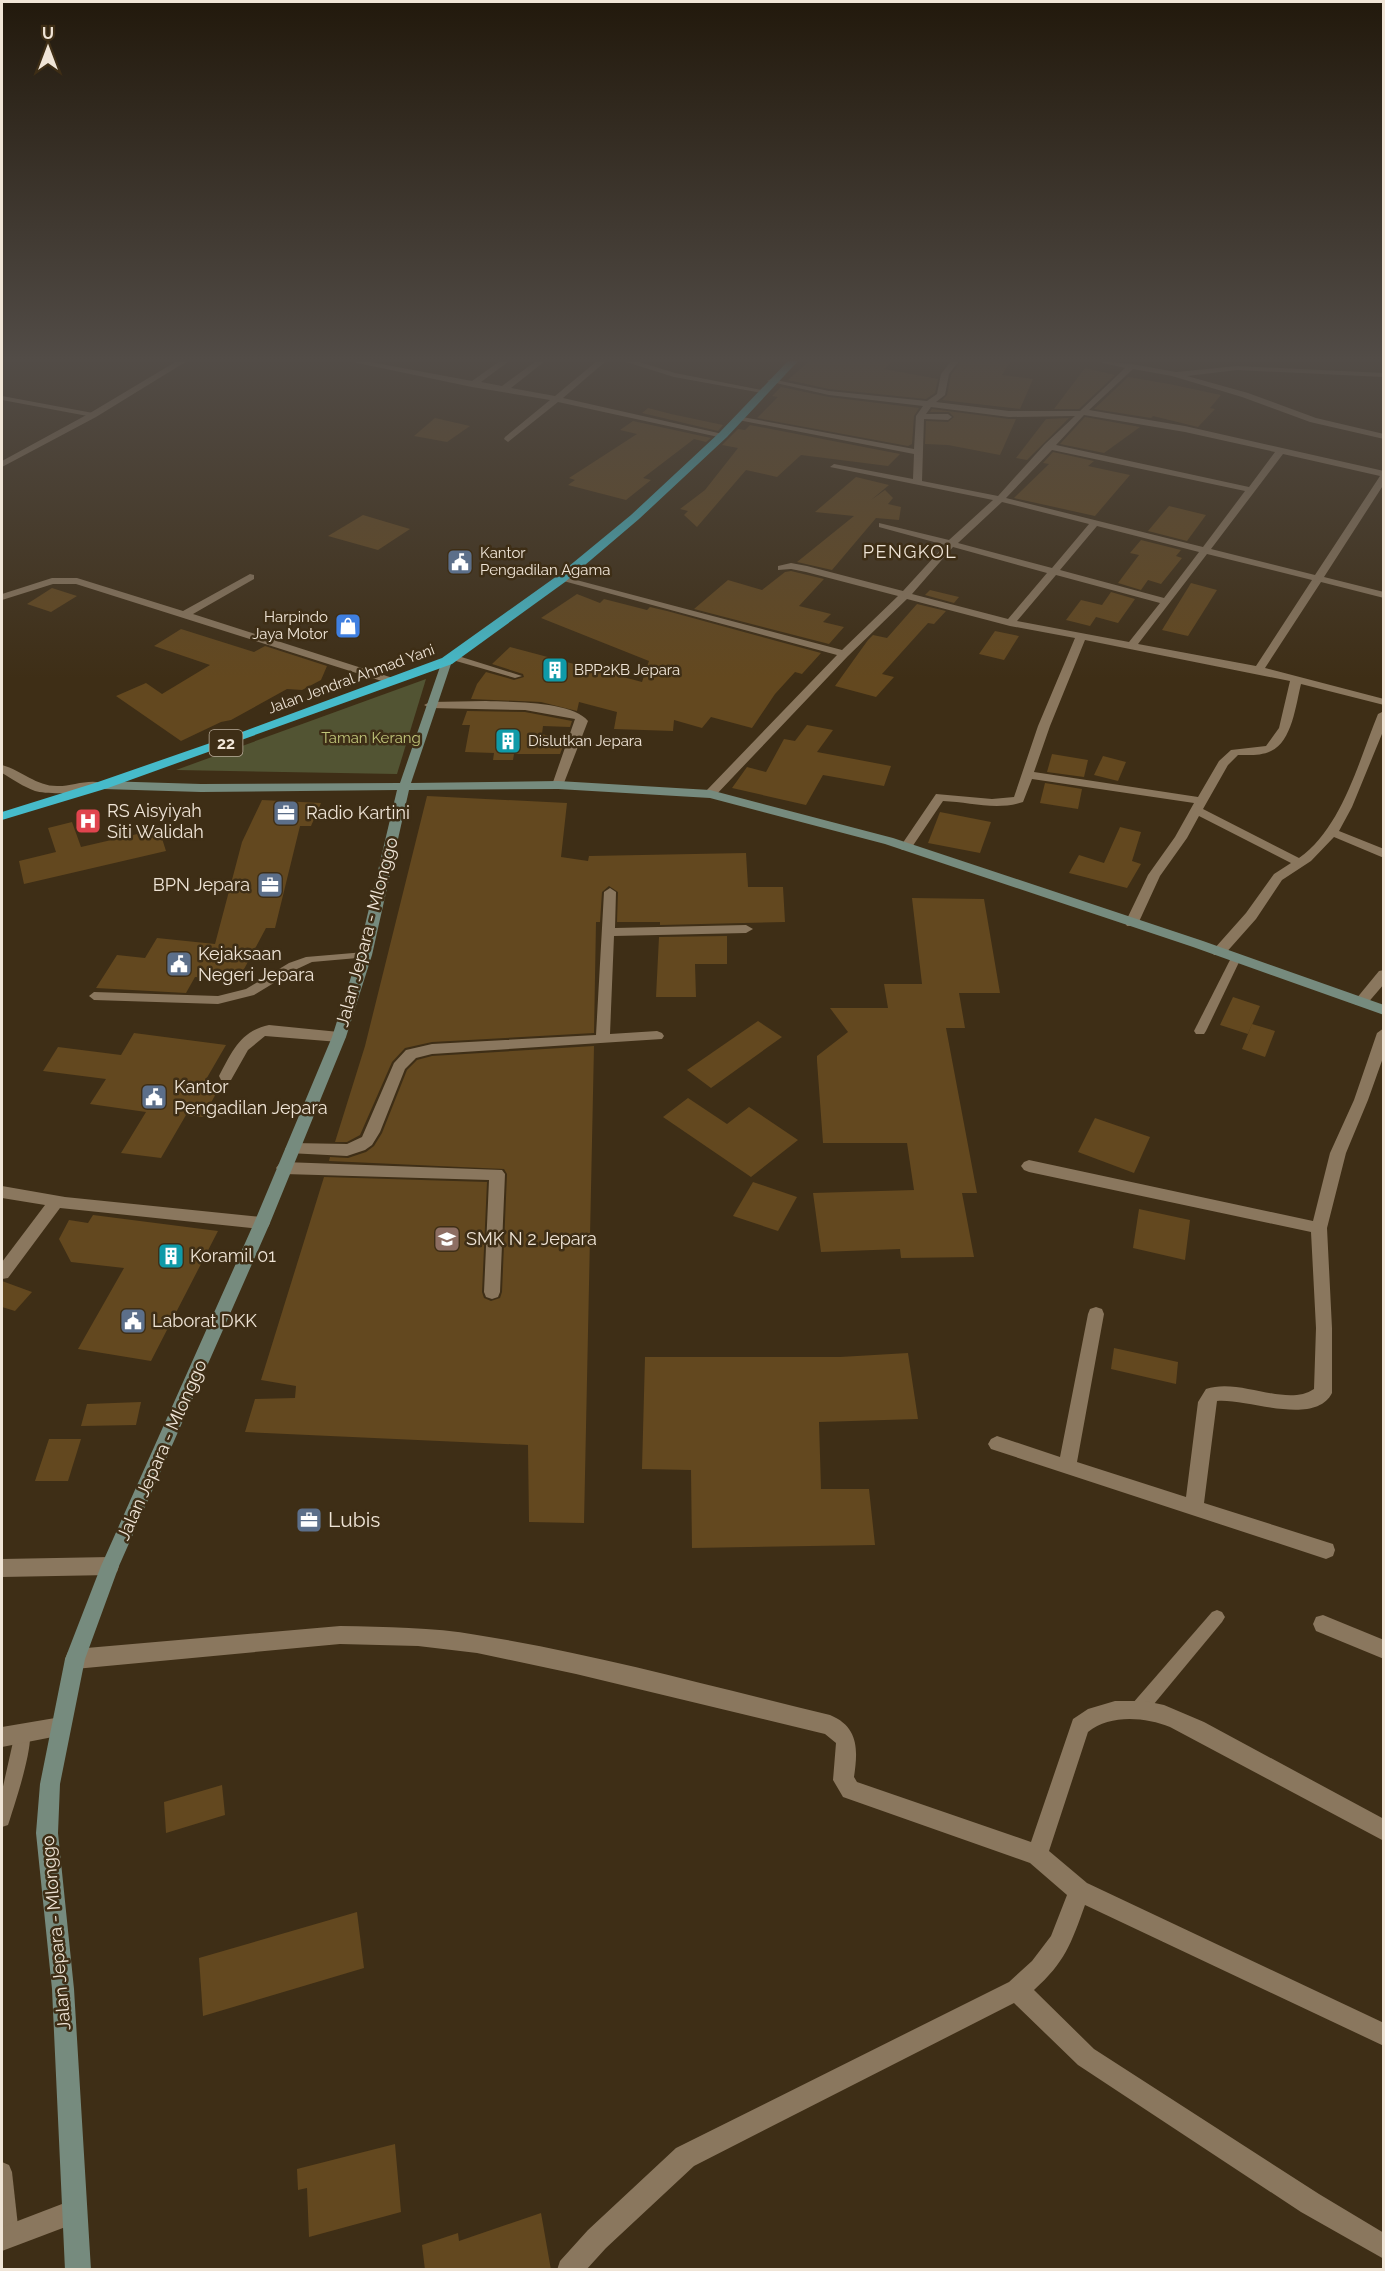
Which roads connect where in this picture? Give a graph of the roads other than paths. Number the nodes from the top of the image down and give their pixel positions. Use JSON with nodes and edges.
{"nodes":[{"id":1,"x":689,"y":467,"type":"edge"},
{"id":2,"x":834,"y":467,"type":"dead end"},
{"id":3,"x":918,"y":467,"type":"edge"},
{"id":4,"x":1029,"y":467,"type":"edge"},
{"id":5,"x":1145,"y":467,"type":"edge"},
{"id":6,"x":1268,"y":467,"type":"edge"},
{"id":7,"x":1350,"y":467,"type":"edge"},
{"id":8,"x":1383,"y":475,"type":"edge"},
{"id":9,"x":917,"y":483,"type":"junction"},
{"id":10,"x":1251,"y":490,"type":"junction"},
{"id":11,"x":1000,"y":499,"type":"junction"},
{"id":12,"x":1095,"y":523,"type":"junction"},
{"id":13,"x":882,"y":525,"type":"dead end"},
{"id":14,"x":950,"y":545,"type":"junction"},
{"id":15,"x":1207,"y":552,"type":"junction"},
{"id":16,"x":781,"y":568,"type":"dead end"},
{"id":17,"x":1051,"y":572,"type":"junction"},
{"id":18,"x":250,"y":577,"type":"dead end"},
{"id":19,"x":561,"y":579,"type":"junction"},
{"id":20,"x":1318,"y":579,"type":"junction"},
{"id":21,"x":1383,"y":595,"type":"edge"},
{"id":22,"x":904,"y":596,"type":"junction"},
{"id":23,"x":2,"y":597,"type":"edge"},
{"id":24,"x":1166,"y":602,"type":"junction"},
{"id":25,"x":186,"y":614,"type":"junction"},
{"id":26,"x":1010,"y":622,"type":"junction"},
{"id":27,"x":1081,"y":637,"type":"junction"},
{"id":28,"x":1132,"y":645,"type":"junction"},
{"id":29,"x":844,"y":654,"type":"junction"},
{"id":30,"x":450,"y":659,"type":"junction"},
{"id":31,"x":1259,"y":670,"type":"junction"},
{"id":32,"x":518,"y":676,"type":"dead end"},
{"id":33,"x":1296,"y":680,"type":"junction"},
{"id":34,"x":392,"y":681,"type":"junction"},
{"id":35,"x":1383,"y":702,"type":"edge"},
{"id":36,"x":430,"y":705,"type":"junction"},
{"id":37,"x":1383,"y":714,"type":"edge"},
{"id":38,"x":2,"y":769,"type":"edge"},
{"id":39,"x":1029,"y":775,"type":"junction"},
{"id":40,"x":103,"y":785,"type":"junction"},
{"id":41,"x":558,"y":785,"type":"junction"},
{"id":42,"x":404,"y":787,"type":"junction"},
{"id":43,"x":710,"y":794,"type":"junction"},
{"id":44,"x":1200,"y":806,"type":"junction"},
{"id":45,"x":2,"y":816,"type":"edge"},
{"id":46,"x":1332,"y":832,"type":"junction"},
{"id":47,"x":906,"y":847,"type":"junction"},
{"id":48,"x":1383,"y":854,"type":"edge"},
{"id":49,"x":1300,"y":862,"type":"junction"},
{"id":50,"x":610,"y":892,"type":"dead end"},
{"id":51,"x":1132,"y":923,"type":"junction"},
{"id":52,"x":746,"y":929,"type":"dead end"},
{"id":53,"x":608,"y":932,"type":"junction"},
{"id":54,"x":1219,"y":952,"type":"junction"},
{"id":55,"x":365,"y":954,"type":"junction"},
{"id":56,"x":1236,"y":958,"type":"junction"},
{"id":57,"x":1383,"y":974,"type":"edge"},
{"id":58,"x":94,"y":996,"type":"dead end"},
{"id":59,"x":1361,"y":1002,"type":"junction"},
{"id":60,"x":1383,"y":1010,"type":"edge"},
{"id":61,"x":1200,"y":1031,"type":"dead end"},
{"id":62,"x":1383,"y":1033,"type":"edge"},
{"id":63,"x":657,"y":1036,"type":"dead end"},
{"id":64,"x":339,"y":1037,"type":"junction"},
{"id":65,"x":603,"y":1038,"type":"junction"},
{"id":66,"x":226,"y":1076,"type":"dead end"},
{"id":67,"x":293,"y":1149,"type":"junction"},
{"id":68,"x":1029,"y":1167,"type":"dead end"},
{"id":69,"x":284,"y":1168,"type":"junction"},
{"id":70,"x":2,"y":1192,"type":"edge"},
{"id":71,"x":57,"y":1201,"type":"junction"},
{"id":72,"x":262,"y":1223,"type":"junction"},
{"id":73,"x":1319,"y":1228,"type":"junction"},
{"id":74,"x":2,"y":1273,"type":"edge"},
{"id":75,"x":492,"y":1292,"type":"dead end"},
{"id":76,"x":1095,"y":1314,"type":"dead end"},
{"id":77,"x":997,"y":1444,"type":"dead end"},
{"id":78,"x":1068,"y":1467,"type":"junction"},
{"id":79,"x":1194,"y":1508,"type":"junction"},
{"id":80,"x":1326,"y":1550,"type":"dead end"},
{"id":81,"x":110,"y":1566,"type":"junction"},
{"id":82,"x":2,"y":1568,"type":"edge"},
{"id":83,"x":1217,"y":1617,"type":"dead end"},
{"id":84,"x":1323,"y":1624,"type":"dead end"},
{"id":85,"x":1383,"y":1650,"type":"edge"},
{"id":86,"x":75,"y":1659,"type":"junction"},
{"id":87,"x":1138,"y":1710,"type":"junction"},
{"id":88,"x":61,"y":1727,"type":"junction"},
{"id":89,"x":22,"y":1734,"type":"junction"},
{"id":90,"x":2,"y":1737,"type":"edge"},
{"id":91,"x":2,"y":1819,"type":"edge"},
{"id":92,"x":1383,"y":1831,"type":"edge"},
{"id":93,"x":1037,"y":1855,"type":"junction"},
{"id":94,"x":1079,"y":1890,"type":"junction"},
{"id":95,"x":1017,"y":1990,"type":"junction"},
{"id":96,"x":1383,"y":2035,"type":"edge"},
{"id":97,"x":2,"y":2172,"type":"edge"},
{"id":98,"x":75,"y":2211,"type":"junction"},
{"id":99,"x":5,"y":2237,"type":"edge"},
{"id":100,"x":1383,"y":2247,"type":"edge"},
{"id":101,"x":78,"y":2270,"type":"edge"},
{"id":102,"x":569,"y":2270,"type":"edge"}],
"edges":[{"from":1,"to":19,"type":"highway","name":"Jalan Jendral Ahmad Yani","number":"22"},
{"from":2,"to":9,"type":"street"},
{"from":3,"to":9,"type":"street"},
{"from":4,"to":11,"type":"street"},
{"from":5,"to":10,"type":"street"},
{"from":6,"to":10,"type":"street"},
{"from":7,"to":8,"type":"street"},
{"from":8,"to":20,"type":"street"},
{"from":9,"to":11,"type":"street"},
{"from":10,"to":15,"type":"street"},
{"from":11,"to":12,"type":"street"},
{"from":11,"to":14,"type":"street"},
{"from":12,"to":15,"type":"street"},
{"from":12,"to":17,"type":"street"},
{"from":13,"to":14,"type":"street"},
{"from":14,"to":17,"type":"street"},
{"from":14,"to":22,"type":"street"},
{"from":15,"to":20,"type":"street"},
{"from":15,"to":24,"type":"street"},
{"from":16,"to":22,"type":"street"},
{"from":17,"to":24,"type":"street"},
{"from":17,"to":26,"type":"street"},
{"from":18,"to":25,"type":"street"},
{"from":19,"to":29,"type":"street"},
{"from":19,"to":30,"type":"highway","name":"Jalan Jendral Ahmad Yani","number":"22"},
{"from":20,"to":21,"type":"street"},
{"from":20,"to":31,"type":"street"},
{"from":22,"to":26,"type":"street"},
{"from":22,"to":29,"type":"street"},
{"from":23,"to":25,"type":"street"},
{"from":24,"to":28,"type":"street"},
{"from":25,"to":34,"type":"street"},
{"from":26,"to":27,"type":"street"},
{"from":27,"to":28,"type":"street"},
{"from":27,"to":39,"type":"street"},
{"from":28,"to":31,"type":"street"},
{"from":29,"to":43,"type":"street"},
{"from":30,"to":32,"type":"lane"},
{"from":30,"to":34,"type":"highway","name":"Jalan Jendral Ahmad Yani","number":"22"},
{"from":30,"to":36,"type":"main road","name":"Jalan Jepara - Mlonggo"},
{"from":31,"to":33,"type":"street"},
{"from":33,"to":35,"type":"street"},
{"from":33,"to":44,"type":"street"},
{"from":34,"to":40,"type":"highway","name":"Jalan Jendral Ahmad Yani","number":"22"},
{"from":36,"to":41,"type":"street"},
{"from":36,"to":42,"type":"main road","name":"Jalan Jepara - Mlonggo"},
{"from":37,"to":46,"type":"street"},
{"from":38,"to":40,"type":"street"},
{"from":39,"to":44,"type":"street"},
{"from":39,"to":47,"type":"street"},
{"from":40,"to":42,"type":"main road"},
{"from":40,"to":45,"type":"highway","name":"Jalan Jendral Ahmad Yani","number":"22"},
{"from":41,"to":42,"type":"main road"},
{"from":41,"to":43,"type":"main road"},
{"from":42,"to":55,"type":"main road","name":"Jalan Jepara - Mlonggo"},
{"from":43,"to":47,"type":"main road"},
{"from":44,"to":49,"type":"street"},
{"from":44,"to":51,"type":"street"},
{"from":46,"to":48,"type":"street"},
{"from":46,"to":49,"type":"street"},
{"from":47,"to":51,"type":"main road"},
{"from":49,"to":54,"type":"street"},
{"from":50,"to":53,"type":"street"},
{"from":51,"to":54,"type":"main road"},
{"from":52,"to":53,"type":"street"},
{"from":53,"to":65,"type":"street"},
{"from":54,"to":56,"type":"main road"},
{"from":55,"to":58,"type":"lane"},
{"from":55,"to":64,"type":"main road","name":"Jalan Jepara - Mlonggo"},
{"from":56,"to":59,"type":"main road"},
{"from":56,"to":61,"type":"lane"},
{"from":57,"to":59,"type":"street"},
{"from":59,"to":60,"type":"main road"},
{"from":62,"to":73,"type":"street"},
{"from":63,"to":65,"type":"street"},
{"from":64,"to":66,"type":"street"},
{"from":64,"to":67,"type":"main road","name":"Jalan Jepara - Mlonggo"},
{"from":65,"to":67,"type":"street"},
{"from":67,"to":69,"type":"main road","name":"Jalan Jepara - Mlonggo"},
{"from":68,"to":73,"type":"street"},
{"from":69,"to":72,"type":"main road","name":"Jalan Jepara - Mlonggo"},
{"from":69,"to":75,"type":"street"},
{"from":70,"to":71,"type":"street"},
{"from":71,"to":72,"type":"street"},
{"from":71,"to":74,"type":"street"},
{"from":72,"to":81,"type":"main road","name":"Jalan Jepara - Mlonggo"},
{"from":73,"to":79,"type":"street"},
{"from":76,"to":78,"type":"street"},
{"from":77,"to":78,"type":"street"},
{"from":78,"to":79,"type":"street"},
{"from":79,"to":80,"type":"street"},
{"from":81,"to":82,"type":"street"},
{"from":81,"to":86,"type":"main road","name":"Jalan Jepara - Mlonggo"},
{"from":83,"to":87,"type":"lane"},
{"from":84,"to":85,"type":"street"},
{"from":86,"to":88,"type":"main road","name":"Jalan Jepara - Mlonggo"},
{"from":86,"to":93,"type":"street"},
{"from":87,"to":92,"type":"street"},
{"from":87,"to":93,"type":"street"},
{"from":88,"to":89,"type":"street"},
{"from":88,"to":98,"type":"main road","name":"Jalan Jepara - Mlonggo"},
{"from":89,"to":90,"type":"street"},
{"from":89,"to":91,"type":"lane"},
{"from":93,"to":94,"type":"street"},
{"from":94,"to":95,"type":"street"},
{"from":94,"to":96,"type":"street"},
{"from":95,"to":100,"type":"street"},
{"from":95,"to":102,"type":"street"},
{"from":97,"to":99,"type":"lane"},
{"from":98,"to":99,"type":"street"},
{"from":98,"to":101,"type":"main road","name":"Jalan Jepara - Mlonggo"}]}
